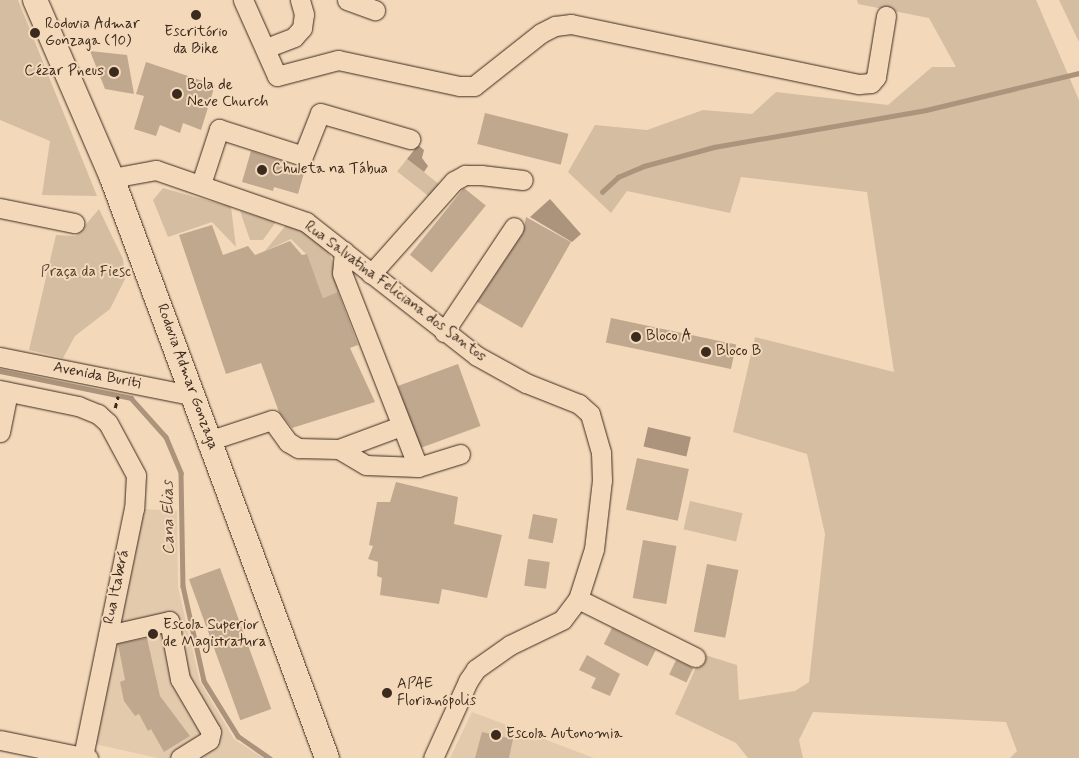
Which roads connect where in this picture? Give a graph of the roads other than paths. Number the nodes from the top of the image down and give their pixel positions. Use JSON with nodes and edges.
{"nodes":[{"id":1,"x":36,"y":0,"type":"edge"},
{"id":2,"x":243,"y":0,"type":"edge"},
{"id":3,"x":300,"y":0,"type":"edge"},
{"id":4,"x":347,"y":0,"type":"edge"},
{"id":5,"x":375,"y":10,"type":"dead end"},
{"id":6,"x":886,"y":16,"type":"dead end"},
{"id":7,"x":266,"y":48,"type":"junction"},
{"id":8,"x":410,"y":139,"type":"dead end"},
{"id":9,"x":112,"y":178,"type":"junction"},
{"id":10,"x":522,"y":180,"type":"dead end"},
{"id":11,"x":201,"y":184,"type":"junction"},
{"id":12,"x":0,"y":208,"type":"edge"},
{"id":13,"x":74,"y":223,"type":"dead end"},
{"id":14,"x":514,"y":227,"type":"dead end"},
{"id":15,"x":344,"y":251,"type":"junction"},
{"id":16,"x":371,"y":274,"type":"junction"},
{"id":17,"x":444,"y":332,"type":"junction"},
{"id":18,"x":0,"y":357,"type":"edge"},
{"id":19,"x":4,"y":391,"type":"edge"},
{"id":20,"x":195,"y":396,"type":"junction"},
{"id":21,"x":401,"y":426,"type":"junction"},
{"id":22,"x":0,"y":432,"type":"edge"},
{"id":23,"x":211,"y":440,"type":"junction"},
{"id":24,"x":339,"y":449,"type":"junction"},
{"id":25,"x":460,"y":454,"type":"dead end"},
{"id":26,"x":418,"y":467,"type":"junction"},
{"id":27,"x":578,"y":599,"type":"junction"},
{"id":28,"x":108,"y":635,"type":"junction"},
{"id":29,"x":696,"y":657,"type":"dead end"},
{"id":30,"x":0,"y":740,"type":"edge"},
{"id":31,"x":330,"y":756,"type":"edge"},
{"id":32,"x":85,"y":758,"type":"edge"},
{"id":33,"x":180,"y":758,"type":"edge"},
{"id":34,"x":433,"y":758,"type":"edge"}],
"edges":[{"from":1,"to":9,"type":"main road","name":"Rodovia Admar Gonzaga"},
{"from":2,"to":7,"type":"street"},
{"from":3,"to":7,"type":"street"},
{"from":4,"to":5,"type":"street"},
{"from":6,"to":7,"type":"street"},
{"from":8,"to":11,"type":"street"},
{"from":9,"to":11,"type":"street","name":"Rua Salvatina Feliciana dos Santos"},
{"from":9,"to":20,"type":"main road","name":"Rodovia Admar Gonzaga"},
{"from":10,"to":16,"type":"street"},
{"from":11,"to":15,"type":"street","name":"Rua Salvatina Feliciana dos Santos"},
{"from":12,"to":13,"type":"street"},
{"from":14,"to":17,"type":"street"},
{"from":15,"to":16,"type":"street","name":"Rua Salvatina Feliciana dos Santos"},
{"from":15,"to":21,"type":"street"},
{"from":16,"to":17,"type":"street","name":"Rua Salvatina Feliciana dos Santos"},
{"from":17,"to":27,"type":"street","name":"Rua Salvatina Feliciana dos Santos"},
{"from":18,"to":20,"type":"street","name":"Avenida Buriti"},
{"from":19,"to":22,"type":"street"},
{"from":19,"to":28,"type":"street","name":"Rua Itaberá"},
{"from":20,"to":23,"type":"main road","name":"Rodovia Admar Gonzaga"},
{"from":21,"to":24,"type":"street"},
{"from":21,"to":26,"type":"street"},
{"from":23,"to":24,"type":"street"},
{"from":23,"to":31,"type":"main road","name":"Rodovia Admar Gonzaga"},
{"from":24,"to":26,"type":"street"},
{"from":25,"to":26,"type":"street"},
{"from":27,"to":29,"type":"street"},
{"from":27,"to":34,"type":"street","name":"Rua Salvatina Feliciana dos Santos"},
{"from":28,"to":32,"type":"street","name":"Rua Itaberá"},
{"from":28,"to":33,"type":"street"},
{"from":30,"to":32,"type":"street"}]}
